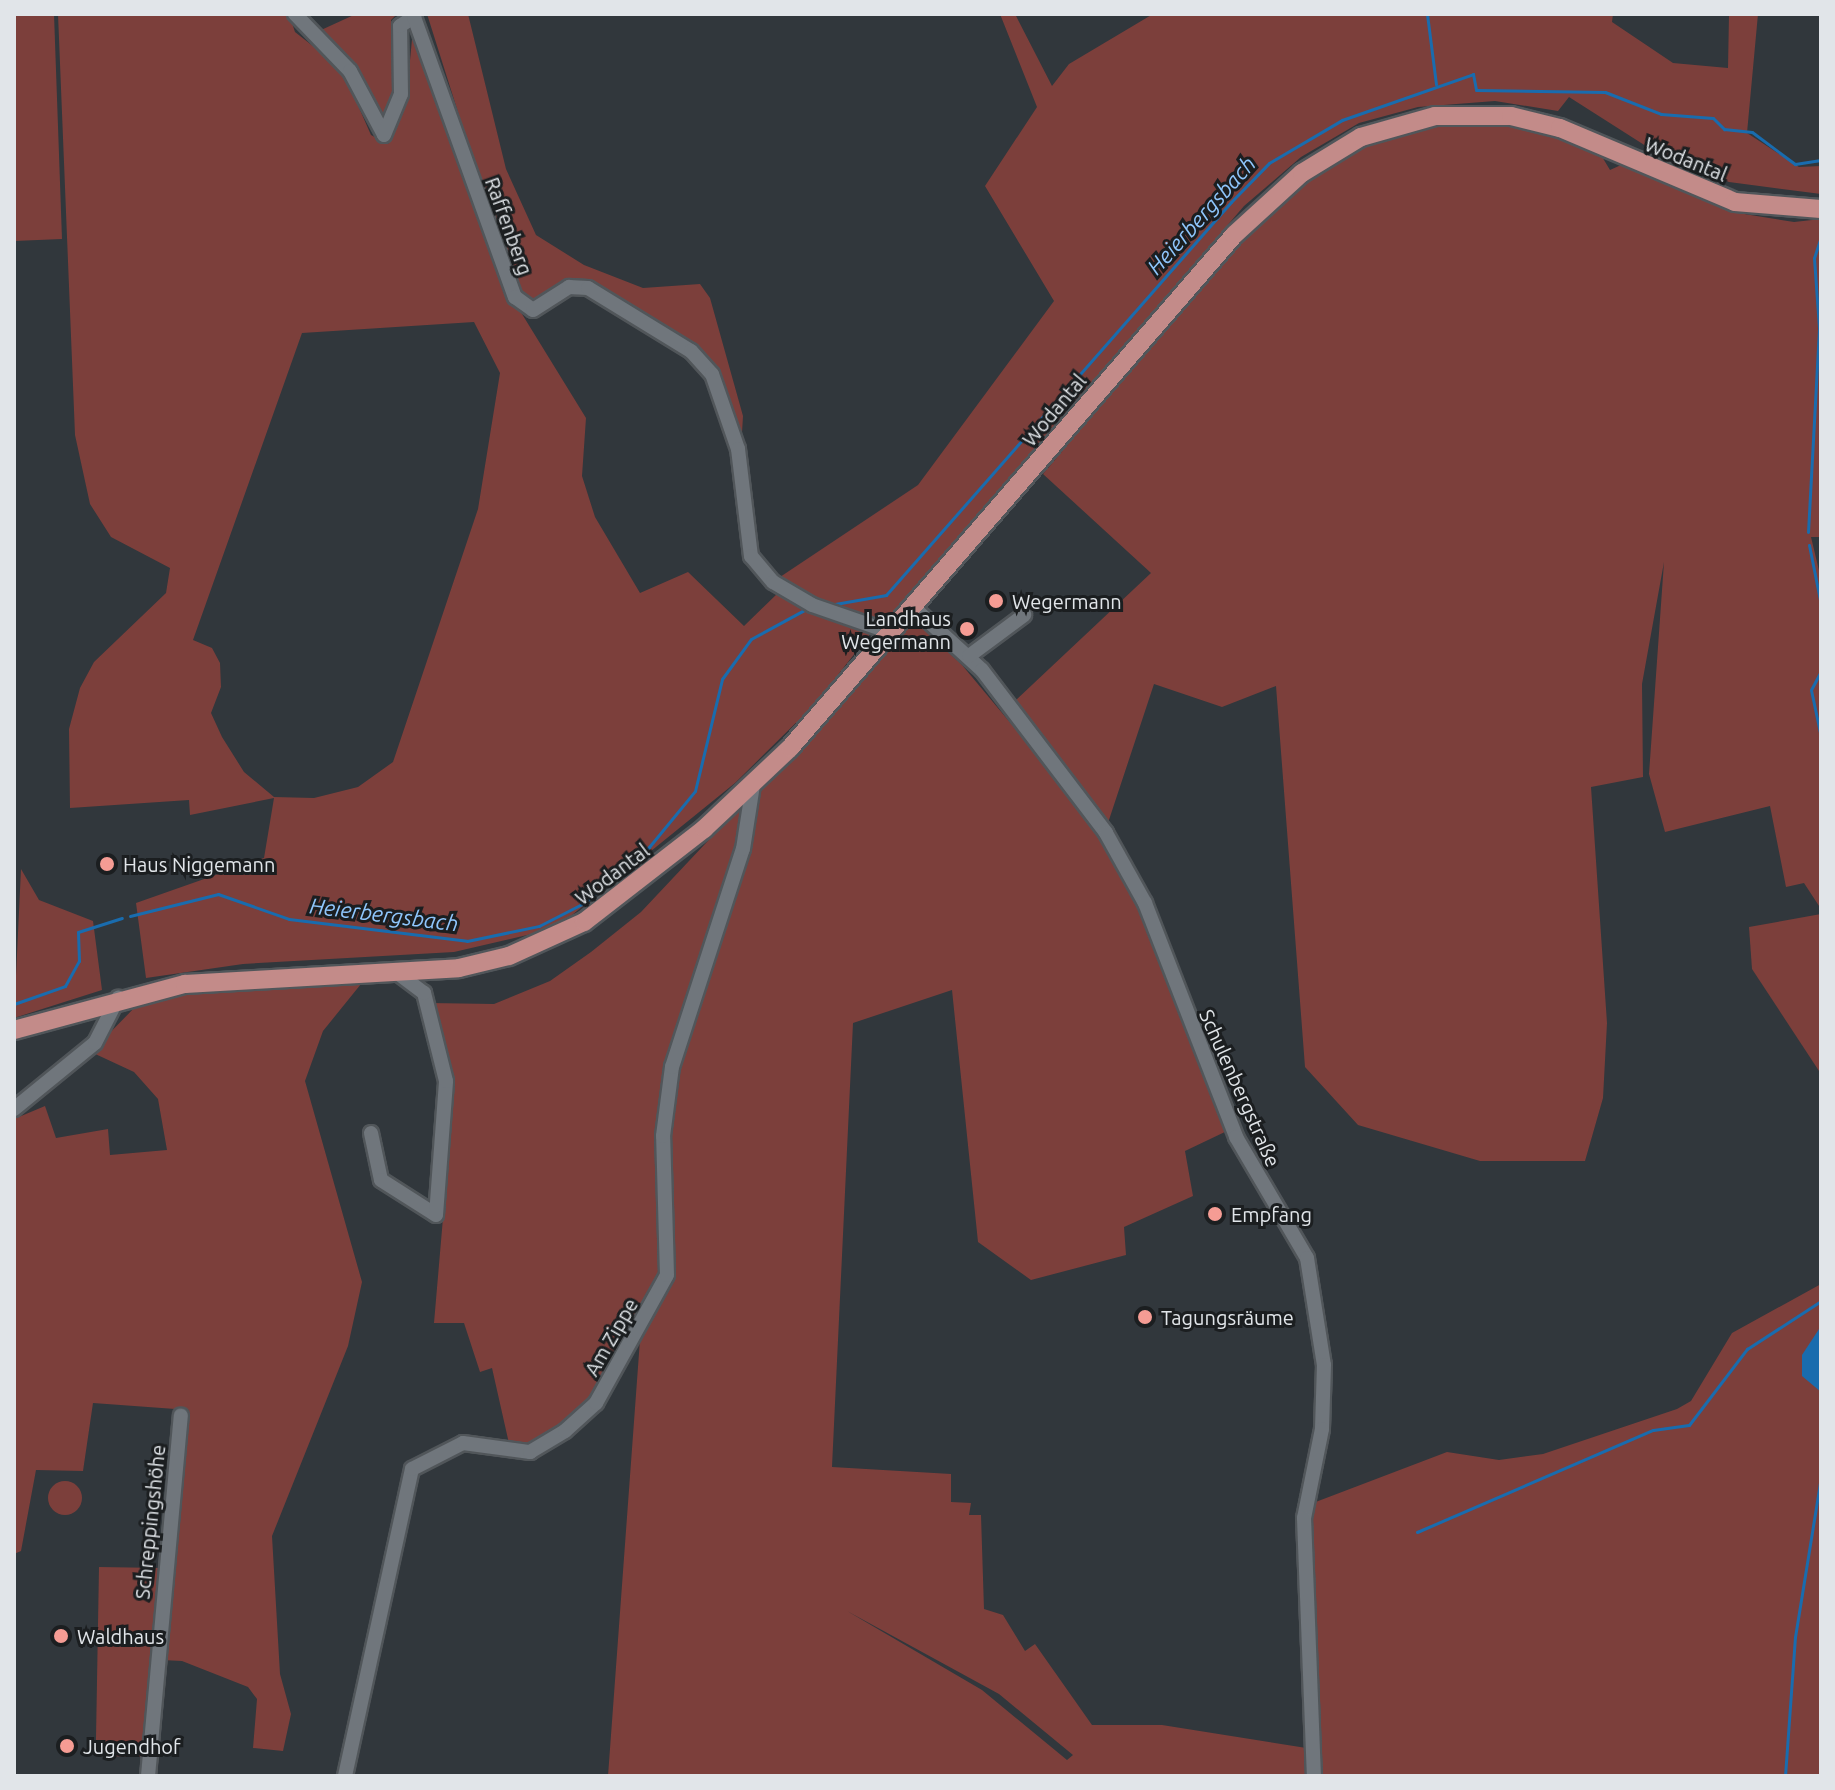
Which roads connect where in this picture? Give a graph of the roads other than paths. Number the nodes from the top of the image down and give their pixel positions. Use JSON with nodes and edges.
{"nodes":[{"id":1,"x":295,"y":14,"type":"edge"},
{"id":2,"x":1821,"y":209,"type":"edge"},
{"id":3,"x":914,"y":608,"type":"junction"},
{"id":4,"x":1024,"y":615,"type":"dead end"},
{"id":5,"x":893,"y":633,"type":"junction"},
{"id":6,"x":969,"y":656,"type":"junction"},
{"id":7,"x":753,"y":785,"type":"junction"},
{"id":8,"x":400,"y":975,"type":"junction"},
{"id":9,"x":118,"y":997,"type":"junction"},
{"id":10,"x":14,"y":1030,"type":"edge"},
{"id":11,"x":14,"y":1109,"type":"edge"},
{"id":12,"x":371,"y":1133,"type":"dead end"},
{"id":13,"x":181,"y":1416,"type":"dead end"},
{"id":14,"x":148,"y":1776,"type":"edge"},
{"id":15,"x":345,"y":1776,"type":"edge"},
{"id":16,"x":1314,"y":1776,"type":"edge"}],
"edges":[{"from":1,"to":5,"type":"street","name":"Raffenberg"},
{"from":2,"to":3,"type":"main road","name":"Wodantal"},
{"from":3,"to":5,"type":"main road","name":"Wodantal"},
{"from":3,"to":6,"type":"street","name":"Schulenbergstraße"},
{"from":4,"to":6,"type":"street"},
{"from":5,"to":7,"type":"main road","name":"Wodantal"},
{"from":6,"to":16,"type":"street","name":"Schulenbergstraße"},
{"from":7,"to":8,"type":"main road","name":"Wodantal"},
{"from":7,"to":15,"type":"street","name":"Am Zippe"},
{"from":8,"to":9,"type":"main road","name":"Wodantal"},
{"from":8,"to":12,"type":"street"},
{"from":9,"to":10,"type":"main road","name":"Wodantal"},
{"from":9,"to":11,"type":"street"},
{"from":13,"to":14,"type":"street","name":"Schreppingshöhe"}]}
